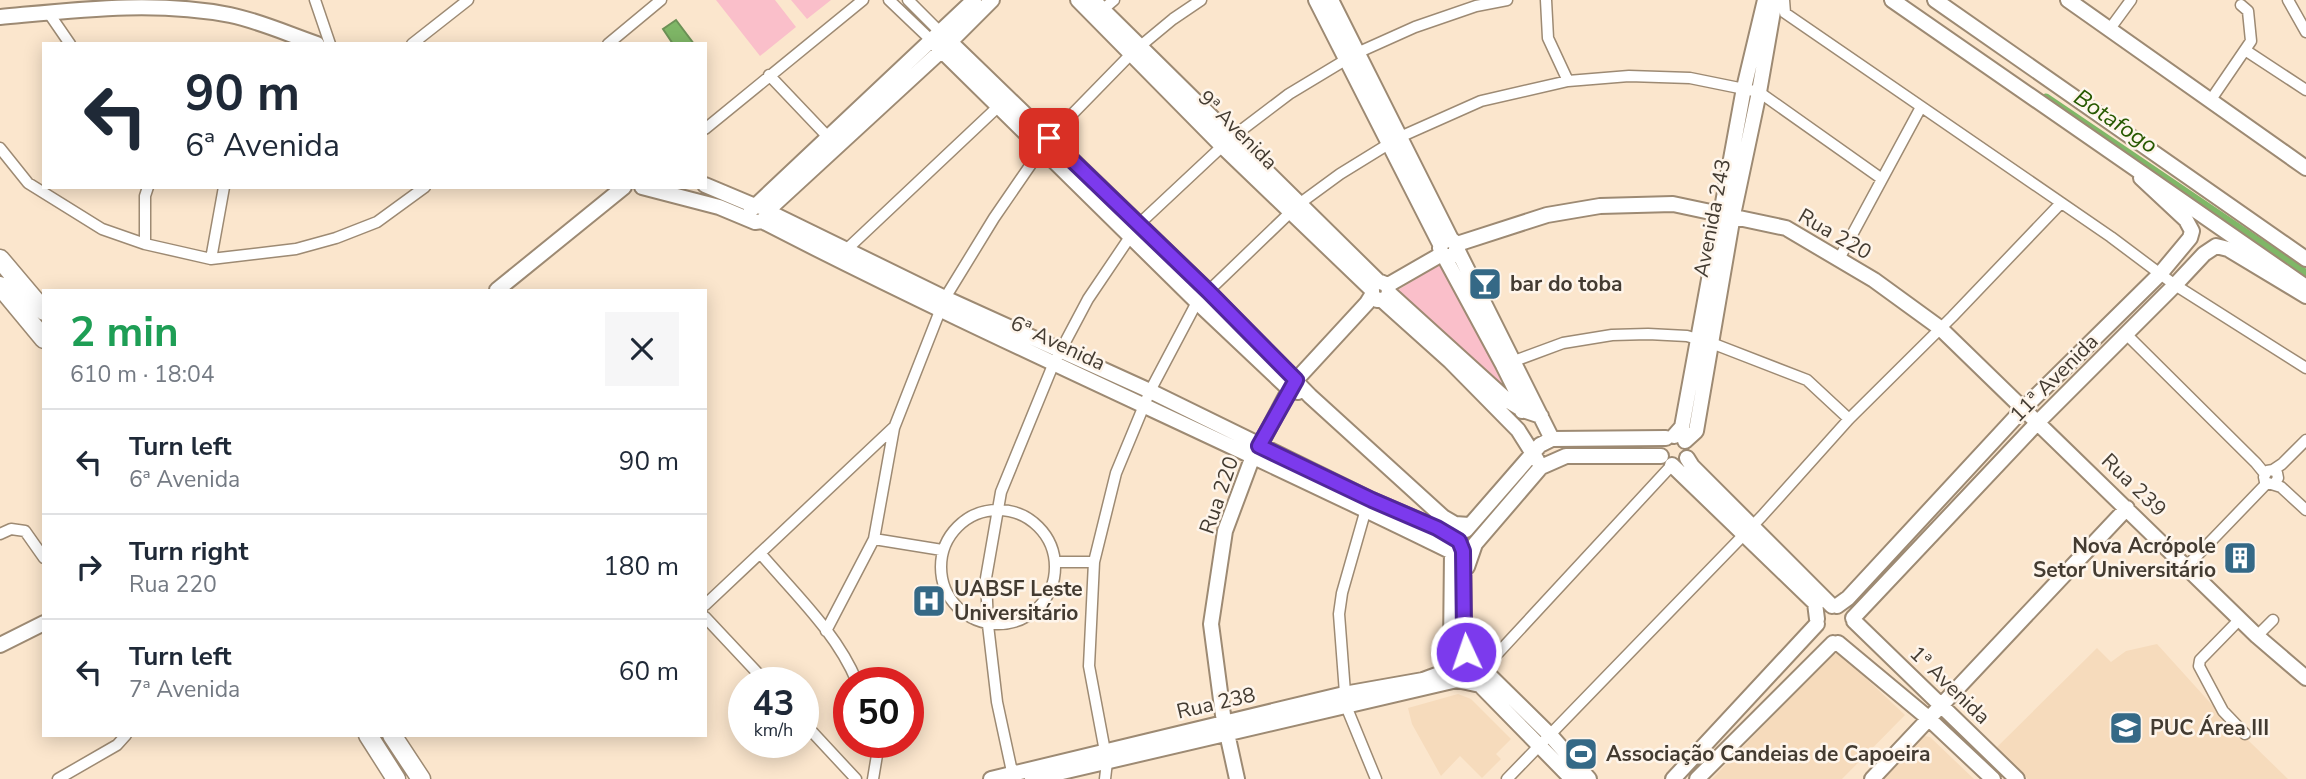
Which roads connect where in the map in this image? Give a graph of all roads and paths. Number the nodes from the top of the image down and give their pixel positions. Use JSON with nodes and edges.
{"nodes":[{"id":1,"x":36,"y":0,"type":"edge"},
{"id":2,"x":314,"y":0,"type":"edge"},
{"id":3,"x":468,"y":0,"type":"edge"},
{"id":4,"x":661,"y":0,"type":"edge"},
{"id":5,"x":863,"y":0,"type":"edge"},
{"id":6,"x":889,"y":0,"type":"edge"},
{"id":7,"x":908,"y":0,"type":"edge"},
{"id":8,"x":974,"y":0,"type":"edge"},
{"id":9,"x":992,"y":0,"type":"edge"},
{"id":10,"x":1078,"y":0,"type":"edge"},
{"id":11,"x":1201,"y":0,"type":"edge"},
{"id":12,"x":1316,"y":0,"type":"edge"},
{"id":13,"x":1331,"y":0,"type":"edge"},
{"id":14,"x":1507,"y":0,"type":"edge"},
{"id":15,"x":1546,"y":0,"type":"edge"},
{"id":16,"x":1765,"y":0,"type":"edge"},
{"id":17,"x":1775,"y":0,"type":"edge"},
{"id":18,"x":1784,"y":0,"type":"edge"},
{"id":19,"x":1892,"y":0,"type":"edge"},
{"id":20,"x":1935,"y":0,"type":"edge"},
{"id":21,"x":2068,"y":0,"type":"edge"},
{"id":22,"x":2131,"y":0,"type":"edge"},
{"id":23,"x":2288,"y":0,"type":"edge"},
{"id":24,"x":104,"y":3,"type":"edge"},
{"id":25,"x":2241,"y":5,"type":"dead end"},
{"id":26,"x":1101,"y":7,"type":"edge"},
{"id":27,"x":48,"y":12,"type":"junction"},
{"id":28,"x":24,"y":15,"type":"junction"},
{"id":29,"x":0,"y":17,"type":"edge"},
{"id":30,"x":2109,"y":30,"type":"junction"},
{"id":31,"x":2306,"y":32,"type":"edge"},
{"id":32,"x":68,"y":42,"type":"edge"},
{"id":33,"x":311,"y":42,"type":"edge"},
{"id":34,"x":329,"y":42,"type":"edge"},
{"id":35,"x":415,"y":42,"type":"edge"},
{"id":36,"x":610,"y":42,"type":"edge"},
{"id":37,"x":941,"y":42,"type":"junction"},
{"id":38,"x":1136,"y":50,"type":"junction"},
{"id":39,"x":2245,"y":50,"type":"junction"},
{"id":40,"x":1352,"y":56,"type":"junction"},
{"id":41,"x":769,"y":75,"type":"junction"},
{"id":42,"x":1568,"y":81,"type":"junction"},
{"id":43,"x":1744,"y":88,"type":"junction"},
{"id":44,"x":2306,"y":90,"type":"edge"},
{"id":45,"x":1759,"y":92,"type":"junction"},
{"id":46,"x":2210,"y":101,"type":"junction"},
{"id":47,"x":1004,"y":102,"type":"junction"},
{"id":48,"x":1921,"y":107,"type":"junction"},
{"id":49,"x":707,"y":127,"type":"edge"},
{"id":50,"x":828,"y":137,"type":"junction"},
{"id":51,"x":1395,"y":141,"type":"junction"},
{"id":52,"x":1227,"y":142,"type":"junction"},
{"id":53,"x":1045,"y":143,"type":"junction"},
{"id":54,"x":0,"y":148,"type":"edge"},
{"id":55,"x":2119,"y":158,"type":"junction"},
{"id":56,"x":2306,"y":168,"type":"edge"},
{"id":57,"x":1882,"y":179,"type":"junction"},
{"id":58,"x":707,"y":186,"type":"edge"},
{"id":59,"x":147,"y":189,"type":"edge"},
{"id":60,"x":224,"y":189,"type":"edge"},
{"id":61,"x":422,"y":189,"type":"edge"},
{"id":62,"x":622,"y":189,"type":"edge"},
{"id":63,"x":650,"y":189,"type":"edge"},
{"id":64,"x":2061,"y":203,"type":"junction"},
{"id":65,"x":1295,"y":207,"type":"junction"},
{"id":66,"x":758,"y":214,"type":"junction"},
{"id":67,"x":1727,"y":214,"type":"junction"},
{"id":68,"x":1134,"y":230,"type":"junction"},
{"id":69,"x":145,"y":244,"type":"junction"},
{"id":70,"x":1449,"y":248,"type":"junction"},
{"id":71,"x":844,"y":256,"type":"junction"},
{"id":72,"x":0,"y":258,"type":"edge"},
{"id":73,"x":211,"y":259,"type":"junction"},
{"id":74,"x":2306,"y":259,"type":"edge"},
{"id":75,"x":1839,"y":260,"type":"junction"},
{"id":76,"x":2160,"y":274,"type":"junction"},
{"id":77,"x":2175,"y":285,"type":"junction"},
{"id":78,"x":0,"y":286,"type":"edge"},
{"id":79,"x":2306,"y":287,"type":"edge"},
{"id":80,"x":498,"y":289,"type":"edge"},
{"id":81,"x":1208,"y":291,"type":"junction"},
{"id":82,"x":1378,"y":293,"type":"junction"},
{"id":83,"x":2306,"y":296,"type":"edge"},
{"id":84,"x":1197,"y":302,"type":"junction"},
{"id":85,"x":942,"y":304,"type":"junction"},
{"id":86,"x":42,"y":309,"type":"edge"},
{"id":87,"x":1940,"y":328,"type":"junction"},
{"id":88,"x":2126,"y":334,"type":"junction"},
{"id":89,"x":42,"y":337,"type":"edge"},
{"id":90,"x":1704,"y":341,"type":"junction"},
{"id":91,"x":1056,"y":358,"type":"junction"},
{"id":92,"x":1507,"y":363,"type":"junction"},
{"id":93,"x":2306,"y":369,"type":"edge"},
{"id":94,"x":1293,"y":385,"type":"junction"},
{"id":95,"x":1147,"y":398,"type":"junction"},
{"id":96,"x":2024,"y":408,"type":"junction"},
{"id":97,"x":1522,"y":410,"type":"junction"},
{"id":98,"x":1541,"y":416,"type":"junction"},
{"id":99,"x":1849,"y":419,"type":"junction"},
{"id":100,"x":2038,"y":422,"type":"junction"},
{"id":101,"x":894,"y":428,"type":"junction"},
{"id":102,"x":1518,"y":430,"type":"junction"},
{"id":103,"x":1675,"y":438,"type":"junction"},
{"id":104,"x":1552,"y":439,"type":"junction"},
{"id":105,"x":2306,"y":440,"type":"edge"},
{"id":106,"x":1256,"y":451,"type":"junction"},
{"id":107,"x":1532,"y":453,"type":"junction"},
{"id":108,"x":1687,"y":458,"type":"junction"},
{"id":109,"x":1668,"y":462,"type":"junction"},
{"id":110,"x":1545,"y":465,"type":"junction"},
{"id":111,"x":2272,"y":478,"type":"junction"},
{"id":112,"x":1371,"y":506,"type":"junction"},
{"id":113,"x":2127,"y":508,"type":"junction"},
{"id":114,"x":998,"y":510,"type":"junction"},
{"id":115,"x":2306,"y":510,"type":"edge"},
{"id":116,"x":1440,"y":523,"type":"junction"},
{"id":117,"x":1469,"y":524,"type":"junction"},
{"id":118,"x":1748,"y":531,"type":"junction"},
{"id":119,"x":0,"y":534,"type":"edge"},
{"id":120,"x":874,"y":538,"type":"junction"},
{"id":121,"x":1455,"y":547,"type":"junction"},
{"id":122,"x":942,"y":550,"type":"junction"},
{"id":123,"x":760,"y":554,"type":"junction"},
{"id":124,"x":42,"y":555,"type":"edge"},
{"id":125,"x":1055,"y":562,"type":"junction"},
{"id":126,"x":1094,"y":562,"type":"junction"},
{"id":127,"x":2187,"y":566,"type":"junction"},
{"id":128,"x":1464,"y":575,"type":"junction"},
{"id":129,"x":707,"y":603,"type":"edge"},
{"id":130,"x":1834,"y":606,"type":"junction"},
{"id":131,"x":2241,"y":613,"type":"junction"},
{"id":132,"x":707,"y":619,"type":"edge"},
{"id":133,"x":1854,"y":620,"type":"junction"},
{"id":134,"x":2273,"y":620,"type":"dead end"},
{"id":135,"x":1817,"y":622,"type":"junction"},
{"id":136,"x":42,"y":624,"type":"edge"},
{"id":137,"x":988,"y":625,"type":"junction"},
{"id":138,"x":826,"y":631,"type":"junction"},
{"id":139,"x":2258,"y":636,"type":"junction"},
{"id":140,"x":1836,"y":643,"type":"junction"},
{"id":141,"x":0,"y":645,"type":"edge"},
{"id":142,"x":1456,"y":665,"type":"junction"},
{"id":143,"x":752,"y":667,"type":"edge"},
{"id":144,"x":850,"y":667,"type":"edge"},
{"id":145,"x":1485,"y":676,"type":"junction"},
{"id":146,"x":2306,"y":678,"type":"edge"},
{"id":147,"x":1345,"y":700,"type":"junction"},
{"id":148,"x":1939,"y":706,"type":"junction"},
{"id":149,"x":1928,"y":718,"type":"junction"},
{"id":150,"x":1225,"y":728,"type":"junction"},
{"id":151,"x":2245,"y":734,"type":"dead end"},
{"id":152,"x":125,"y":737,"type":"edge"},
{"id":153,"x":369,"y":737,"type":"edge"},
{"id":154,"x":393,"y":737,"type":"edge"},
{"id":155,"x":819,"y":739,"type":"edge"},
{"id":156,"x":1545,"y":740,"type":"junction"},
{"id":157,"x":1106,"y":757,"type":"junction"},
{"id":158,"x":876,"y":758,"type":"edge"},
{"id":159,"x":1021,"y":776,"type":"edge"},
{"id":160,"x":58,"y":779,"type":"edge"},
{"id":161,"x":397,"y":779,"type":"edge"},
{"id":162,"x":421,"y":779,"type":"edge"},
{"id":163,"x":856,"y":779,"type":"edge"},
{"id":164,"x":873,"y":779,"type":"edge"},
{"id":165,"x":991,"y":779,"type":"edge"},
{"id":166,"x":1032,"y":779,"type":"edge"},
{"id":167,"x":1105,"y":779,"type":"edge"},
{"id":168,"x":1237,"y":779,"type":"edge"},
{"id":169,"x":1376,"y":779,"type":"edge"},
{"id":170,"x":1507,"y":779,"type":"edge"},
{"id":171,"x":1572,"y":779,"type":"edge"},
{"id":172,"x":1589,"y":779,"type":"edge"},
{"id":173,"x":1672,"y":779,"type":"edge"},
{"id":174,"x":1697,"y":779,"type":"edge"},
{"id":175,"x":1872,"y":779,"type":"edge"},
{"id":176,"x":1993,"y":779,"type":"edge"},
{"id":177,"x":2017,"y":779,"type":"edge"}],
"edges":[{"from":1,"to":27,"type":"street"},
{"from":1,"to":28,"type":"street"},
{"from":2,"to":34,"type":"street"},
{"from":3,"to":35,"type":"street"},
{"from":4,"to":36,"type":"street"},
{"from":5,"to":41,"type":"street"},
{"from":6,"to":37,"type":"street"},
{"from":7,"to":37,"type":"street"},
{"from":8,"to":37,"type":"street"},
{"from":9,"to":37,"type":"street"},
{"from":10,"to":26,"type":"street","name":"9ª Avenida"},
{"from":11,"to":38,"type":"street"},
{"from":12,"to":40,"type":"street"},
{"from":13,"to":40,"type":"street"},
{"from":14,"to":40,"type":"street"},
{"from":15,"to":42,"type":"street"},
{"from":16,"to":43,"type":"street","name":"Avenida 243"},
{"from":17,"to":45,"type":"street","name":"Avenida 243"},
{"from":18,"to":48,"type":"street"},
{"from":19,"to":55,"type":"street"},
{"from":20,"to":74,"type":"street"},
{"from":21,"to":30,"type":"street"},
{"from":22,"to":30,"type":"street"},
{"from":23,"to":31,"type":"street"},
{"from":24,"to":27,"type":"street"},
{"from":24,"to":33,"type":"street"},
{"from":25,"to":39,"type":"street"},
{"from":26,"to":38,"type":"street","name":"9ª Avenida"},
{"from":27,"to":28,"type":"street"},
{"from":27,"to":32,"type":"street"},
{"from":28,"to":29,"type":"street"},
{"from":30,"to":46,"type":"street"},
{"from":37,"to":47,"type":"street"},
{"from":37,"to":50,"type":"street"},
{"from":37,"to":66,"type":"street"},
{"from":38,"to":52,"type":"street","name":"9ª Avenida"},
{"from":38,"to":53,"type":"street"},
{"from":39,"to":44,"type":"street"},
{"from":39,"to":46,"type":"street"},
{"from":40,"to":51,"type":"street"},
{"from":40,"to":52,"type":"street"},
{"from":41,"to":49,"type":"street"},
{"from":41,"to":50,"type":"street"},
{"from":42,"to":43,"type":"street"},
{"from":42,"to":51,"type":"street"},
{"from":43,"to":45,"type":"street"},
{"from":43,"to":67,"type":"street","name":"Avenida 243"},
{"from":45,"to":57,"type":"street"},
{"from":45,"to":67,"type":"street","name":"Avenida 243"},
{"from":46,"to":56,"type":"street"},
{"from":47,"to":53,"type":"street"},
{"from":47,"to":71,"type":"street"},
{"from":48,"to":57,"type":"street"},
{"from":48,"to":64,"type":"street"},
{"from":50,"to":66,"type":"street"},
{"from":51,"to":65,"type":"street"},
{"from":51,"to":70,"type":"street"},
{"from":52,"to":65,"type":"street","name":"9ª Avenida"},
{"from":52,"to":68,"type":"street"},
{"from":53,"to":68,"type":"street"},
{"from":53,"to":85,"type":"street"},
{"from":54,"to":69,"type":"street"},
{"from":55,"to":76,"type":"street","name":"11ª Avenida"},
{"from":55,"to":79,"type":"street"},
{"from":57,"to":75,"type":"street"},
{"from":58,"to":66,"type":"street","name":"6ª Avenida"},
{"from":59,"to":69,"type":"street"},
{"from":60,"to":73,"type":"street"},
{"from":61,"to":73,"type":"street"},
{"from":62,"to":80,"type":"street"},
{"from":63,"to":66,"type":"street","name":"6ª Avenida"},
{"from":64,"to":76,"type":"street"},
{"from":64,"to":87,"type":"street"},
{"from":65,"to":81,"type":"street"},
{"from":65,"to":82,"type":"street","name":"9ª Avenida"},
{"from":66,"to":71,"type":"street","name":"6ª Avenida"},
{"from":67,"to":70,"type":"street","name":"Rua 220"},
{"from":67,"to":75,"type":"street","name":"Rua 220"},
{"from":67,"to":90,"type":"street","name":"Avenida 243"},
{"from":68,"to":81,"type":"street"},
{"from":68,"to":84,"type":"street"},
{"from":68,"to":91,"type":"street"},
{"from":69,"to":73,"type":"street"},
{"from":70,"to":82,"type":"street","name":"Rua 220"},
{"from":70,"to":92,"type":"street"},
{"from":71,"to":85,"type":"street","name":"6ª Avenida"},
{"from":72,"to":86,"type":"highway"},
{"from":75,"to":87,"type":"street","name":"Rua 220"},
{"from":76,"to":77,"type":"street"},
{"from":76,"to":96,"type":"street","name":"11ª Avenida"},
{"from":77,"to":83,"type":"street","name":"11ª Avenida"},
{"from":77,"to":88,"type":"street","name":"11ª Avenida"},
{"from":77,"to":93,"type":"street"},
{"from":78,"to":89,"type":"highway"},
{"from":81,"to":84,"type":"street"},
{"from":81,"to":94,"type":"street"},
{"from":82,"to":94,"type":"street","name":"Rua 220"},
{"from":82,"to":97,"type":"street","name":"9ª Avenida"},
{"from":82,"to":102,"type":"street","name":"9ª Avenida"},
{"from":84,"to":94,"type":"street"},
{"from":84,"to":95,"type":"street"},
{"from":85,"to":91,"type":"street","name":"6ª Avenida"},
{"from":85,"to":101,"type":"street"},
{"from":87,"to":96,"type":"street","name":"Rua 220"},
{"from":87,"to":99,"type":"street"},
{"from":88,"to":100,"type":"street","name":"11ª Avenida"},
{"from":88,"to":111,"type":"street"},
{"from":90,"to":92,"type":"street"},
{"from":90,"to":99,"type":"street"},
{"from":90,"to":103,"type":"street","name":"Avenida 243"},
{"from":91,"to":95,"type":"street","name":"6ª Avenida"},
{"from":91,"to":114,"type":"street"},
{"from":92,"to":97,"type":"street"},
{"from":92,"to":98,"type":"street"},
{"from":94,"to":106,"type":"street","name":"Rua 220"},
{"from":94,"to":116,"type":"street"},
{"from":95,"to":106,"type":"street","name":"6ª Avenida"},
{"from":95,"to":126,"type":"street"},
{"from":96,"to":100,"type":"street","name":"Rua 239"},
{"from":96,"to":130,"type":"street","name":"11ª Avenida"},
{"from":97,"to":98,"type":"street","name":"9ª Avenida"},
{"from":97,"to":102,"type":"street"},
{"from":98,"to":104,"type":"street"},
{"from":99,"to":118,"type":"street"},
{"from":100,"to":113,"type":"street","name":"Rua 239"},
{"from":100,"to":133,"type":"street","name":"11ª Avenida"},
{"from":101,"to":120,"type":"street"},
{"from":101,"to":123,"type":"street"},
{"from":102,"to":107,"type":"street","name":"9ª Avenida"},
{"from":103,"to":104,"type":"street"},
{"from":103,"to":108,"type":"street"},
{"from":103,"to":109,"type":"street"},
{"from":104,"to":107,"type":"street"},
{"from":104,"to":110,"type":"street"},
{"from":105,"to":111,"type":"street"},
{"from":106,"to":112,"type":"street","name":"6ª Avenida"},
{"from":106,"to":150,"type":"street","name":"Rua 220"},
{"from":107,"to":110,"type":"street","name":"9ª Avenida"},
{"from":107,"to":117,"type":"street"},
{"from":108,"to":109,"type":"street"},
{"from":108,"to":118,"type":"street"},
{"from":109,"to":110,"type":"street"},
{"from":109,"to":118,"type":"street"},
{"from":109,"to":145,"type":"street"},
{"from":110,"to":128,"type":"street"},
{"from":111,"to":115,"type":"street"},
{"from":111,"to":127,"type":"street"},
{"from":112,"to":116,"type":"street","name":"6ª Avenida"},
{"from":112,"to":121,"type":"street","name":"6ª Avenida"},
{"from":112,"to":147,"type":"street"},
{"from":113,"to":127,"type":"street","name":"Rua 239"},
{"from":113,"to":148,"type":"street"},
{"from":114,"to":122,"type":"street"},
{"from":114,"to":125,"type":"street"},
{"from":114,"to":137,"type":"street"},
{"from":116,"to":117,"type":"street"},
{"from":116,"to":121,"type":"street","name":"6ª Avenida"},
{"from":117,"to":121,"type":"street"},
{"from":118,"to":130,"type":"street"},
{"from":118,"to":135,"type":"street"},
{"from":118,"to":156,"type":"street"},
{"from":119,"to":124,"type":"street"},
{"from":120,"to":122,"type":"street"},
{"from":120,"to":138,"type":"street"},
{"from":121,"to":128,"type":"street"},
{"from":121,"to":142,"type":"street"},
{"from":122,"to":137,"type":"street"},
{"from":123,"to":129,"type":"street"},
{"from":123,"to":138,"type":"street"},
{"from":125,"to":126,"type":"street"},
{"from":125,"to":137,"type":"street"},
{"from":126,"to":157,"type":"street"},
{"from":127,"to":131,"type":"street","name":"Rua 239"},
{"from":128,"to":142,"type":"street"},
{"from":130,"to":133,"type":"street"},
{"from":130,"to":135,"type":"street"},
{"from":131,"to":139,"type":"street","name":"Rua 239"},
{"from":131,"to":151,"type":"street"},
{"from":132,"to":143,"type":"street"},
{"from":133,"to":140,"type":"street"},
{"from":133,"to":148,"type":"street","name":"1ª Avenida"},
{"from":134,"to":139,"type":"street"},
{"from":135,"to":140,"type":"street"},
{"from":135,"to":173,"type":"street"},
{"from":136,"to":141,"type":"street"},
{"from":137,"to":159,"type":"street"},
{"from":138,"to":144,"type":"street"},
{"from":139,"to":146,"type":"street","name":"Rua 239"},
{"from":140,"to":149,"type":"street","name":"1ª Avenida"},
{"from":140,"to":174,"type":"street"},
{"from":142,"to":145,"type":"street"},
{"from":142,"to":145,"type":"street"},
{"from":142,"to":147,"type":"street","name":"Rua 238"},
{"from":145,"to":156,"type":"street"},
{"from":147,"to":150,"type":"street","name":"Rua 238"},
{"from":147,"to":169,"type":"street"},
{"from":148,"to":149,"type":"street"},
{"from":148,"to":177,"type":"street","name":"1ª Avenida"},
{"from":149,"to":175,"type":"street"},
{"from":149,"to":176,"type":"street","name":"1ª Avenida"},
{"from":150,"to":157,"type":"street","name":"Rua 238"},
{"from":150,"to":168,"type":"street","name":"Rua 220"},
{"from":152,"to":160,"type":"street"},
{"from":153,"to":161,"type":"highway"},
{"from":154,"to":162,"type":"highway"},
{"from":155,"to":163,"type":"street"},
{"from":156,"to":170,"type":"street"},
{"from":156,"to":171,"type":"street"},
{"from":156,"to":172,"type":"street"},
{"from":157,"to":159,"type":"street","name":"Rua 238"},
{"from":157,"to":166,"type":"street","name":"Rua 238"},
{"from":157,"to":167,"type":"street"},
{"from":158,"to":164,"type":"street"},
{"from":159,"to":165,"type":"street","name":"Rua 238"}]}
